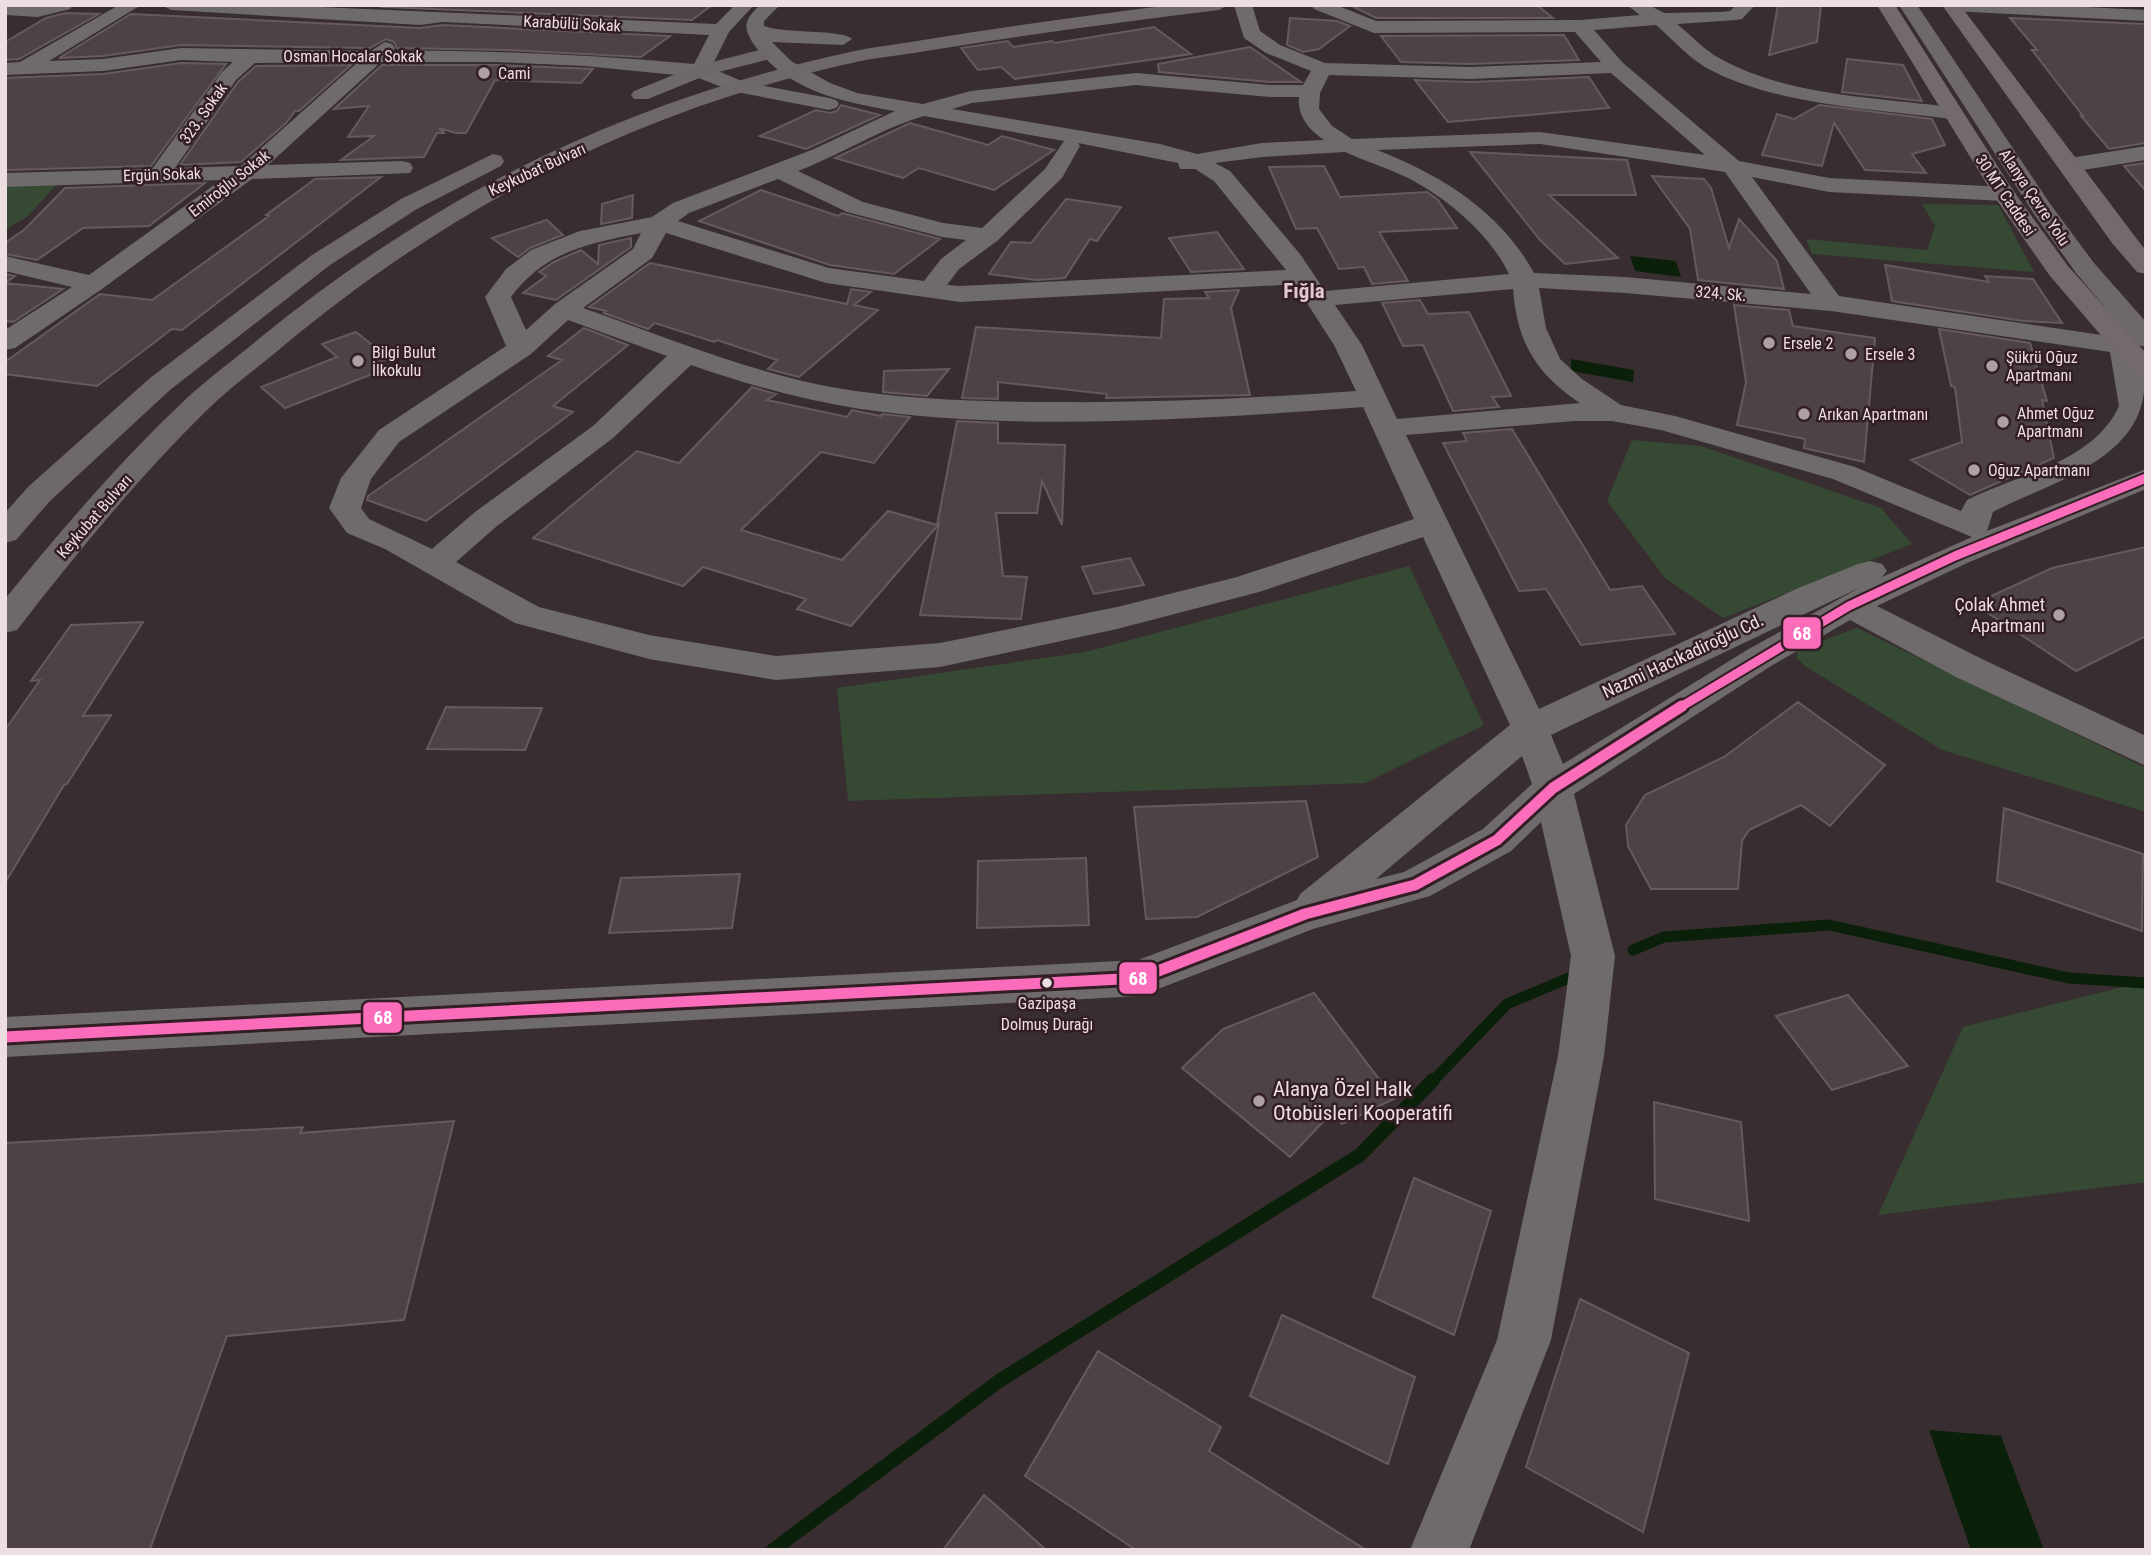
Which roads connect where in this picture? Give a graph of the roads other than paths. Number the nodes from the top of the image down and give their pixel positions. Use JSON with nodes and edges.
{"nodes":[{"id":1,"x":64,"y":5,"type":"edge"},
{"id":2,"x":132,"y":5,"type":"edge"},
{"id":3,"x":171,"y":5,"type":"edge"},
{"id":4,"x":439,"y":5,"type":"edge"},
{"id":5,"x":746,"y":5,"type":"edge"},
{"id":6,"x":771,"y":5,"type":"edge"},
{"id":7,"x":1079,"y":5,"type":"edge"},
{"id":8,"x":1219,"y":5,"type":"edge"},
{"id":9,"x":1243,"y":5,"type":"edge"},
{"id":10,"x":1320,"y":5,"type":"edge"},
{"id":11,"x":1636,"y":5,"type":"edge"},
{"id":12,"x":1746,"y":5,"type":"edge"},
{"id":13,"x":1886,"y":5,"type":"edge"},
{"id":14,"x":1908,"y":5,"type":"edge"},
{"id":15,"x":1933,"y":5,"type":"edge"},
{"id":16,"x":1951,"y":5,"type":"edge"},
{"id":17,"x":5,"y":10,"type":"edge"},
{"id":18,"x":2146,"y":16,"type":"edge"},
{"id":19,"x":420,"y":19,"type":"junction"},
{"id":20,"x":1660,"y":19,"type":"junction"},
{"id":21,"x":1580,"y":26,"type":"junction"},
{"id":22,"x":754,"y":29,"type":"junction"},
{"id":23,"x":721,"y":30,"type":"junction"},
{"id":24,"x":843,"y":39,"type":"junction"},
{"id":25,"x":769,"y":53,"type":"junction"},
{"id":26,"x":377,"y":55,"type":"junction"},
{"id":27,"x":250,"y":57,"type":"junction"},
{"id":28,"x":1616,"y":67,"type":"junction"},
{"id":29,"x":15,"y":68,"type":"edge"},
{"id":30,"x":1322,"y":69,"type":"junction"},
{"id":31,"x":701,"y":71,"type":"junction"},
{"id":32,"x":794,"y":72,"type":"junction"},
{"id":33,"x":5,"y":86,"type":"edge"},
{"id":34,"x":739,"y":87,"type":"junction"},
{"id":35,"x":1310,"y":91,"type":"junction"},
{"id":36,"x":798,"y":97,"type":"junction"},
{"id":37,"x":694,"y":102,"type":"junction"},
{"id":38,"x":921,"y":110,"type":"junction"},
{"id":39,"x":1951,"y":113,"type":"junction"},
{"id":40,"x":895,"y":118,"type":"junction"},
{"id":41,"x":1683,"y":125,"type":"junction"},
{"id":42,"x":1659,"y":127,"type":"dead end"},
{"id":43,"x":1636,"y":129,"type":"dead end"},
{"id":44,"x":1562,"y":140,"type":"junction"},
{"id":45,"x":1069,"y":146,"type":"junction"},
{"id":46,"x":1350,"y":146,"type":"junction"},
{"id":47,"x":2146,"y":153,"type":"edge"},
{"id":48,"x":1186,"y":164,"type":"junction"},
{"id":49,"x":2070,"y":165,"type":"junction"},
{"id":50,"x":402,"y":167,"type":"dead end"},
{"id":51,"x":1734,"y":168,"type":"junction"},
{"id":52,"x":250,"y":170,"type":"junction"},
{"id":53,"x":779,"y":172,"type":"junction"},
{"id":54,"x":160,"y":174,"type":"junction"},
{"id":55,"x":5,"y":180,"type":"edge"},
{"id":56,"x":2004,"y":194,"type":"junction"},
{"id":57,"x":2071,"y":207,"type":"dead end"},
{"id":58,"x":659,"y":223,"type":"junction"},
{"id":59,"x":988,"y":236,"type":"junction"},
{"id":60,"x":2095,"y":239,"type":"dead end"},
{"id":61,"x":5,"y":263,"type":"edge"},
{"id":62,"x":2146,"y":267,"type":"edge"},
{"id":63,"x":1282,"y":277,"type":"junction"},
{"id":64,"x":1524,"y":280,"type":"junction"},
{"id":65,"x":93,"y":284,"type":"junction"},
{"id":66,"x":2137,"y":288,"type":"dead end"},
{"id":67,"x":930,"y":290,"type":"junction"},
{"id":68,"x":1317,"y":299,"type":"junction"},
{"id":69,"x":1832,"y":303,"type":"junction"},
{"id":70,"x":564,"y":310,"type":"junction"},
{"id":71,"x":5,"y":342,"type":"edge"},
{"id":72,"x":2134,"y":343,"type":"edge"},
{"id":73,"x":521,"y":348,"type":"junction"},
{"id":74,"x":686,"y":354,"type":"junction"},
{"id":75,"x":2146,"y":370,"type":"edge"},
{"id":76,"x":1374,"y":398,"type":"junction"},
{"id":77,"x":1612,"y":412,"type":"junction"},
{"id":78,"x":1389,"y":428,"type":"junction"},
{"id":79,"x":2146,"y":461,"type":"edge"},
{"id":80,"x":2146,"y":478,"type":"edge"},
{"id":81,"x":2146,"y":502,"type":"edge"},
{"id":82,"x":1433,"y":523,"type":"junction"},
{"id":83,"x":5,"y":533,"type":"edge"},
{"id":84,"x":1964,"y":542,"type":"junction"},
{"id":85,"x":434,"y":564,"type":"junction"},
{"id":86,"x":1849,"y":606,"type":"junction"},
{"id":87,"x":5,"y":622,"type":"edge"},
{"id":88,"x":1530,"y":729,"type":"junction"},
{"id":89,"x":2146,"y":752,"type":"edge"},
{"id":90,"x":1553,"y":788,"type":"junction"},
{"id":91,"x":1305,"y":914,"type":"junction"},
{"id":92,"x":5,"y":1037,"type":"edge"},
{"id":93,"x":1438,"y":1550,"type":"edge"}],
"edges":[{"from":1,"to":17,"type":"street"},
{"from":2,"to":29,"type":"street"},
{"from":3,"to":19,"type":"street","name":"Karabülü Sokak"},
{"from":4,"to":19,"type":"street","name":"Emiroğlu Sokak"},
{"from":5,"to":23,"type":"street"},
{"from":6,"to":22,"type":"street"},
{"from":7,"to":24,"type":"highway","name":"Keykubat Bulvarı"},
{"from":8,"to":32,"type":"highway","name":"Keykubat Bulvarı"},
{"from":9,"to":30,"type":"street"},
{"from":10,"to":21,"type":"street"},
{"from":11,"to":20,"type":"street"},
{"from":12,"to":20,"type":"street"},
{"from":13,"to":39,"type":"main road","name":"30 MT Caddesi"},
{"from":14,"to":72,"type":"highway","name":"Alanya Çevre Yolu"},
{"from":15,"to":57,"type":"highway","name":"Alanya Çevre Yolu"},
{"from":16,"to":18,"type":"street"},
{"from":16,"to":49,"type":"main road"},
{"from":19,"to":23,"type":"street","name":"Karabülü Sokak"},
{"from":19,"to":26,"type":"street","name":"Emiroğlu Sokak"},
{"from":20,"to":21,"type":"street"},
{"from":20,"to":39,"type":"street"},
{"from":21,"to":28,"type":"street"},
{"from":22,"to":24,"type":"street"},
{"from":22,"to":25,"type":"street"},
{"from":23,"to":31,"type":"street"},
{"from":24,"to":25,"type":"highway","name":"Keykubat Bulvarı"},
{"from":25,"to":31,"type":"highway","name":"Keykubat Bulvarı"},
{"from":25,"to":32,"type":"street"},
{"from":26,"to":27,"type":"street","name":"Osman Hocalar Sokak"},
{"from":26,"to":31,"type":"street","name":"Osman Hocalar Sokak"},
{"from":26,"to":52,"type":"street","name":"Emiroğlu Sokak"},
{"from":27,"to":29,"type":"street","name":"Osman Hocalar Sokak"},
{"from":27,"to":54,"type":"street","name":"323. Sokak"},
{"from":28,"to":30,"type":"street"},
{"from":28,"to":41,"type":"street"},
{"from":29,"to":33,"type":"street"},
{"from":30,"to":35,"type":"street"},
{"from":31,"to":34,"type":"street","name":"Osman Hocalar Sokak"},
{"from":31,"to":83,"type":"highway","name":"Keykubat Bulvarı"},
{"from":32,"to":34,"type":"highway","name":"Keykubat Bulvarı"},
{"from":32,"to":38,"type":"street"},
{"from":34,"to":36,"type":"street","name":"Osman Hocalar Sokak"},
{"from":34,"to":37,"type":"highway","name":"Keykubat Bulvarı"},
{"from":35,"to":38,"type":"street"},
{"from":35,"to":46,"type":"street"},
{"from":36,"to":37,"type":"street"},
{"from":36,"to":40,"type":"street"},
{"from":37,"to":87,"type":"highway","name":"Keykubat Bulvarı"},
{"from":38,"to":40,"type":"street"},
{"from":38,"to":48,"type":"street"},
{"from":39,"to":56,"type":"main road","name":"30 MT Caddesi"},
{"from":40,"to":45,"type":"street"},
{"from":40,"to":53,"type":"street"},
{"from":41,"to":42,"type":"street"},
{"from":41,"to":51,"type":"street"},
{"from":43,"to":44,"type":"street"},
{"from":44,"to":46,"type":"street"},
{"from":44,"to":51,"type":"street"},
{"from":45,"to":48,"type":"street"},
{"from":45,"to":59,"type":"street"},
{"from":46,"to":48,"type":"street"},
{"from":46,"to":64,"type":"street"},
{"from":47,"to":49,"type":"street"},
{"from":48,"to":63,"type":"street"},
{"from":48,"to":68,"type":"street"},
{"from":49,"to":62,"type":"main road"},
{"from":50,"to":52,"type":"street","name":"Ergün Sokak"},
{"from":51,"to":56,"type":"street"},
{"from":51,"to":69,"type":"street"},
{"from":52,"to":54,"type":"street","name":"Ergün Sokak"},
{"from":52,"to":65,"type":"street","name":"Emiroğlu Sokak"},
{"from":53,"to":58,"type":"street"},
{"from":53,"to":59,"type":"street"},
{"from":54,"to":55,"type":"street","name":"Ergün Sokak"},
{"from":56,"to":72,"type":"main road","name":"30 MT Caddesi"},
{"from":58,"to":67,"type":"street"},
{"from":58,"to":70,"type":"street"},
{"from":58,"to":73,"type":"street"},
{"from":59,"to":67,"type":"street"},
{"from":60,"to":66,"type":"highway","name":"Alanya Çevre Yolu"},
{"from":61,"to":65,"type":"street"},
{"from":63,"to":67,"type":"street"},
{"from":63,"to":68,"type":"street"},
{"from":64,"to":68,"type":"street","name":"324. Sk."},
{"from":64,"to":69,"type":"street","name":"324. Sk."},
{"from":64,"to":77,"type":"street"},
{"from":65,"to":71,"type":"street","name":"Emiroğlu Sokak"},
{"from":68,"to":76,"type":"street"},
{"from":69,"to":72,"type":"street","name":"324. Sk."},
{"from":70,"to":73,"type":"street"},
{"from":70,"to":74,"type":"street"},
{"from":72,"to":75,"type":"main road","name":"30 MT Caddesi"},
{"from":72,"to":84,"type":"street"},
{"from":73,"to":85,"type":"street"},
{"from":74,"to":76,"type":"street"},
{"from":74,"to":85,"type":"street"},
{"from":76,"to":78,"type":"street"},
{"from":77,"to":78,"type":"street"},
{"from":77,"to":84,"type":"street"},
{"from":78,"to":82,"type":"street"},
{"from":79,"to":84,"type":"street","name":"Nazmi Hacıkadiroğlu Cd."},
{"from":80,"to":84,"type":"street","name":"Nazmi Hacıkadiroğlu Cd."},
{"from":81,"to":84,"type":"street","name":"Nazmi Hacıkadiroğlu Cd."},
{"from":82,"to":85,"type":"street"},
{"from":82,"to":88,"type":"street"},
{"from":84,"to":86,"type":"street","name":"Nazmi Hacıkadiroğlu Cd."},
{"from":84,"to":88,"type":"street","name":"Nazmi Hacıkadiroğlu Cd."},
{"from":86,"to":89,"type":"street"},
{"from":86,"to":90,"type":"street","name":"Nazmi Hacıkadiroğlu Cd."},
{"from":88,"to":90,"type":"street"},
{"from":88,"to":91,"type":"street","name":"Nazmi Hacıkadiroğlu Cd."},
{"from":90,"to":91,"type":"street","name":"Nazmi Hacıkadiroğlu Cd."},
{"from":90,"to":93,"type":"street"},
{"from":91,"to":92,"type":"street","name":"Nazmi Hacıkadiroğlu Cd."}]}
